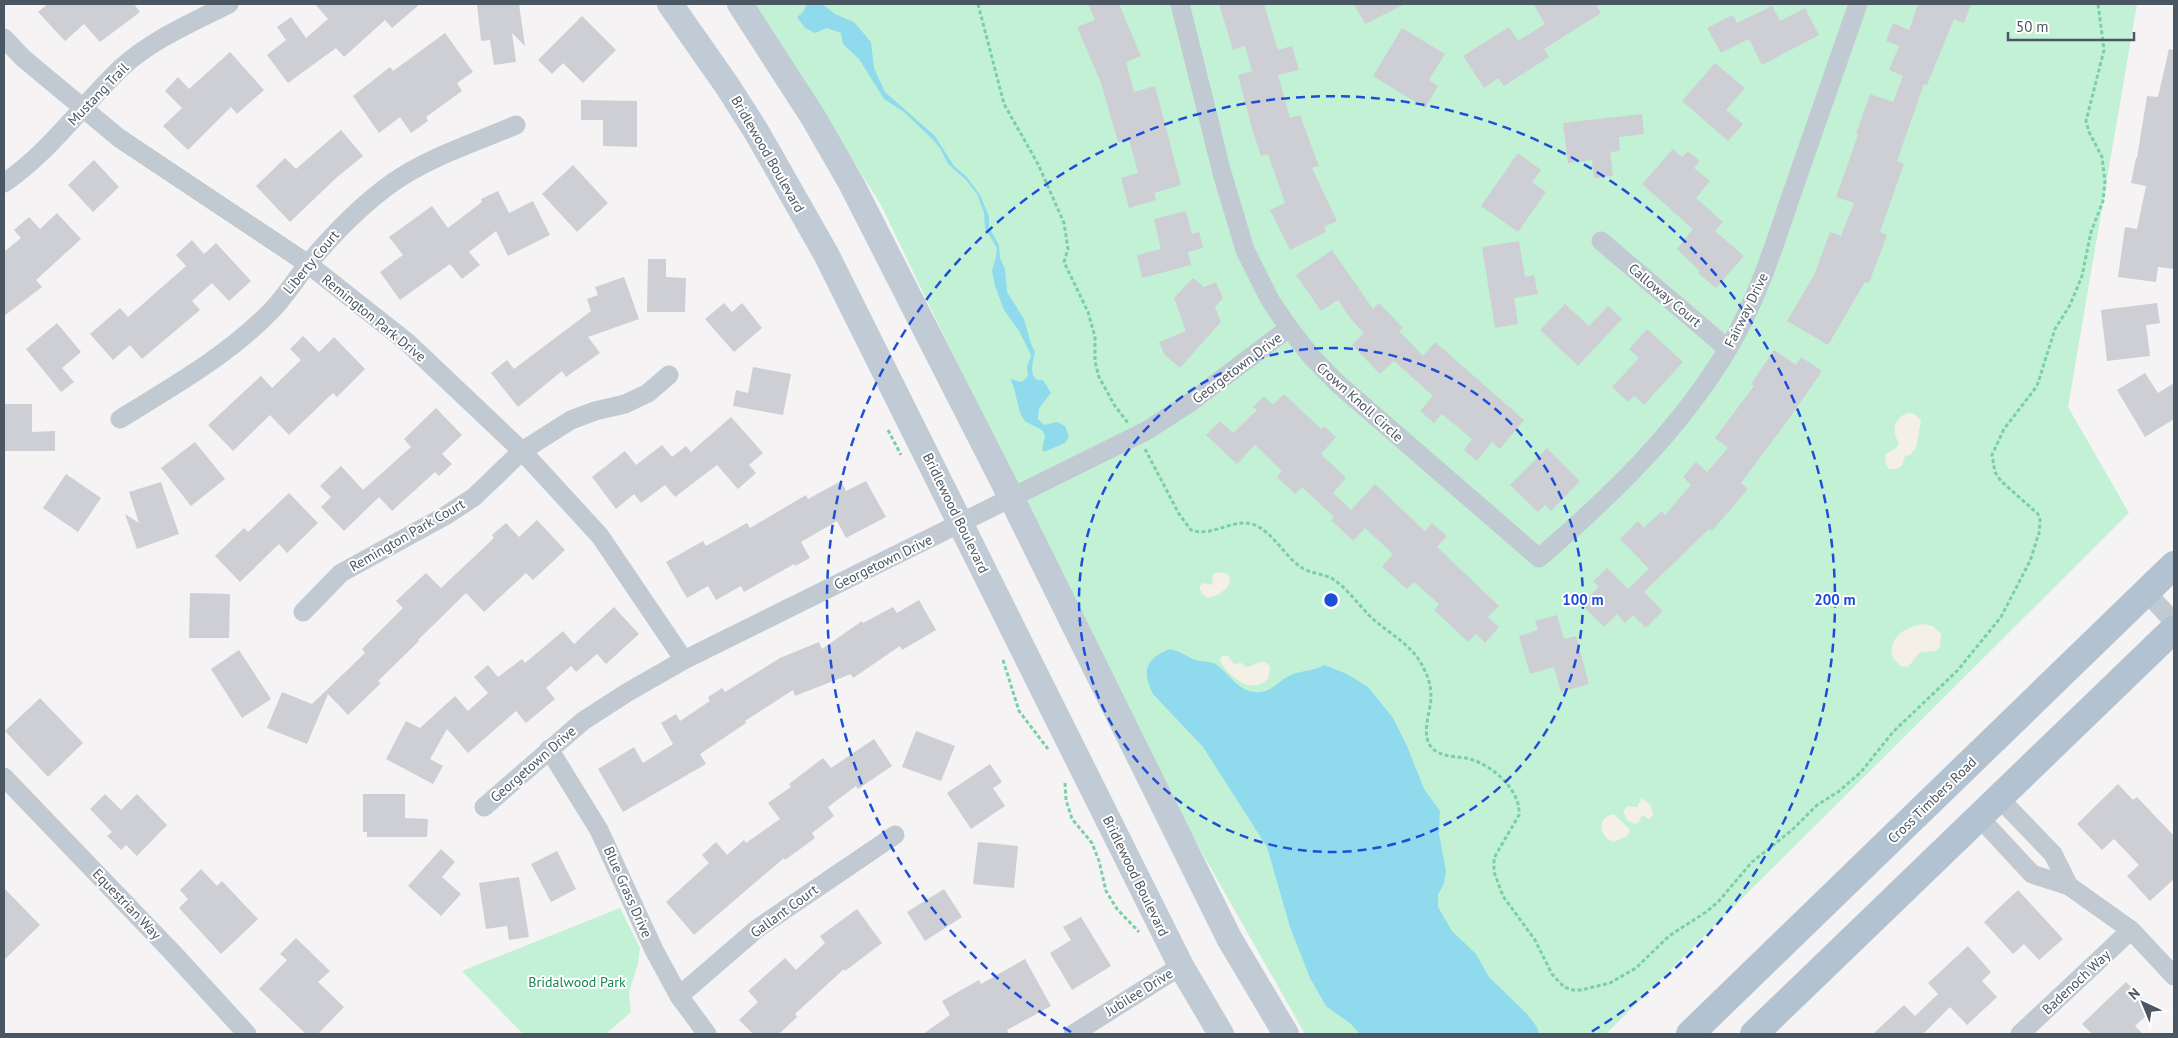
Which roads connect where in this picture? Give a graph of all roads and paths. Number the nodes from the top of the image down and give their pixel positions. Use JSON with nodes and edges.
{"nodes":[{"id":1,"x":229,"y":4,"type":"edge"},
{"id":2,"x":670,"y":4,"type":"edge"},
{"id":3,"x":740,"y":4,"type":"edge"},
{"id":4,"x":978,"y":4,"type":"edge"},
{"id":5,"x":1180,"y":4,"type":"edge"},
{"id":6,"x":1858,"y":4,"type":"edge"},
{"id":7,"x":2098,"y":4,"type":"edge"},
{"id":8,"x":4,"y":38,"type":"edge"},
{"id":9,"x":83,"y":109,"type":"junction"},
{"id":10,"x":516,"y":125,"type":"dead end"},
{"id":11,"x":4,"y":182,"type":"edge"},
{"id":12,"x":1601,"y":240,"type":"dead end"},
{"id":13,"x":308,"y":264,"type":"junction"},
{"id":14,"x":1289,"y":328,"type":"junction"},
{"id":15,"x":1728,"y":349,"type":"junction"},
{"id":16,"x":669,"y":375,"type":"dead end"},
{"id":17,"x":120,"y":419,"type":"dead end"},
{"id":18,"x":1137,"y":436,"type":"junction"},
{"id":19,"x":522,"y":451,"type":"junction"},
{"id":20,"x":1012,"y":499,"type":"junction"},
{"id":21,"x":961,"y":524,"type":"junction"},
{"id":22,"x":1539,"y":558,"type":"joint"},
{"id":23,"x":2174,"y":564,"type":"edge"},
{"id":24,"x":2146,"y":592,"type":"junction"},
{"id":25,"x":303,"y":612,"type":"dead end"},
{"id":26,"x":2174,"y":622,"type":"edge"},
{"id":27,"x":2174,"y":629,"type":"edge"},
{"id":28,"x":684,"y":660,"type":"junction"},
{"id":29,"x":549,"y":749,"type":"junction"},
{"id":30,"x":4,"y":777,"type":"edge"},
{"id":31,"x":1999,"y":798,"type":"junction"},
{"id":32,"x":484,"y":807,"type":"dead end"},
{"id":33,"x":1979,"y":817,"type":"junction"},
{"id":34,"x":895,"y":834,"type":"dead end"},
{"id":35,"x":2069,"y":886,"type":"junction"},
{"id":36,"x":2132,"y":930,"type":"junction"},
{"id":37,"x":1181,"y":966,"type":"junction"},
{"id":38,"x":2174,"y":976,"type":"edge"},
{"id":39,"x":679,"y":996,"type":"junction"},
{"id":40,"x":247,"y":1034,"type":"edge"},
{"id":41,"x":707,"y":1034,"type":"edge"},
{"id":42,"x":1073,"y":1034,"type":"edge"},
{"id":43,"x":1221,"y":1034,"type":"edge"},
{"id":44,"x":1286,"y":1034,"type":"edge"},
{"id":45,"x":1690,"y":1034,"type":"edge"},
{"id":46,"x":1754,"y":1034,"type":"edge"},
{"id":47,"x":2020,"y":1034,"type":"edge"}],
"edges":[{"from":1,"to":9,"type":"street","name":"Mustang Trail"},
{"from":2,"to":21,"type":"main road","name":"Bridlewood Boulevard"},
{"from":3,"to":20,"type":"main road"},
{"from":4,"to":18,"type":"path"},
{"from":5,"to":14,"type":"street","name":"Crown Knoll Circle"},
{"from":6,"to":15,"type":"street","name":"Fairway Drive"},
{"from":7,"to":18,"type":"path"},
{"from":8,"to":9,"type":"street","name":"Remington Park Drive"},
{"from":9,"to":11,"type":"street","name":"Mustang Trail"},
{"from":9,"to":13,"type":"street","name":"Remington Park Drive"},
{"from":10,"to":13,"type":"street","name":"Liberty Court"},
{"from":12,"to":15,"type":"street","name":"Calloway Court"},
{"from":13,"to":17,"type":"street","name":"Liberty Court"},
{"from":13,"to":19,"type":"street","name":"Remington Park Drive"},
{"from":14,"to":18,"type":"street","name":"Georgetown Drive"},
{"from":14,"to":22,"type":"street","name":"Crown Knoll Circle"},
{"from":15,"to":22,"type":"street","name":"Fairway Drive"},
{"from":16,"to":19,"type":"street","name":"Remington Park Court"},
{"from":18,"to":20,"type":"street","name":"Georgetown Drive"},
{"from":19,"to":25,"type":"street","name":"Remington Park Court"},
{"from":19,"to":28,"type":"street","name":"Remington Park Drive"},
{"from":20,"to":21,"type":"street","name":"Georgetown Drive"},
{"from":20,"to":44,"type":"main road"},
{"from":21,"to":28,"type":"street","name":"Georgetown Drive"},
{"from":21,"to":37,"type":"main road","name":"Bridlewood Boulevard"},
{"from":23,"to":24,"type":"main road","name":"Cross Timbers Road"},
{"from":24,"to":26,"type":"street"},
{"from":24,"to":45,"type":"main road","name":"Cross Timbers Road"},
{"from":27,"to":31,"type":"main road"},
{"from":28,"to":29,"type":"street","name":"Georgetown Drive"},
{"from":29,"to":32,"type":"street","name":"Georgetown Drive"},
{"from":29,"to":39,"type":"street","name":"Blue Grass Drive"},
{"from":30,"to":40,"type":"street","name":"Equestrian Way"},
{"from":31,"to":33,"type":"main road"},
{"from":31,"to":35,"type":"street"},
{"from":33,"to":35,"type":"street"},
{"from":33,"to":46,"type":"main road"},
{"from":34,"to":39,"type":"street","name":"Gallant Court"},
{"from":35,"to":36,"type":"street"},
{"from":36,"to":38,"type":"street"},
{"from":36,"to":47,"type":"street","name":"Badenoch Way"},
{"from":37,"to":42,"type":"street","name":"Jubilee Drive"},
{"from":37,"to":43,"type":"main road","name":"Bridlewood Boulevard"},
{"from":39,"to":41,"type":"street","name":"Blue Grass Drive"}]}
